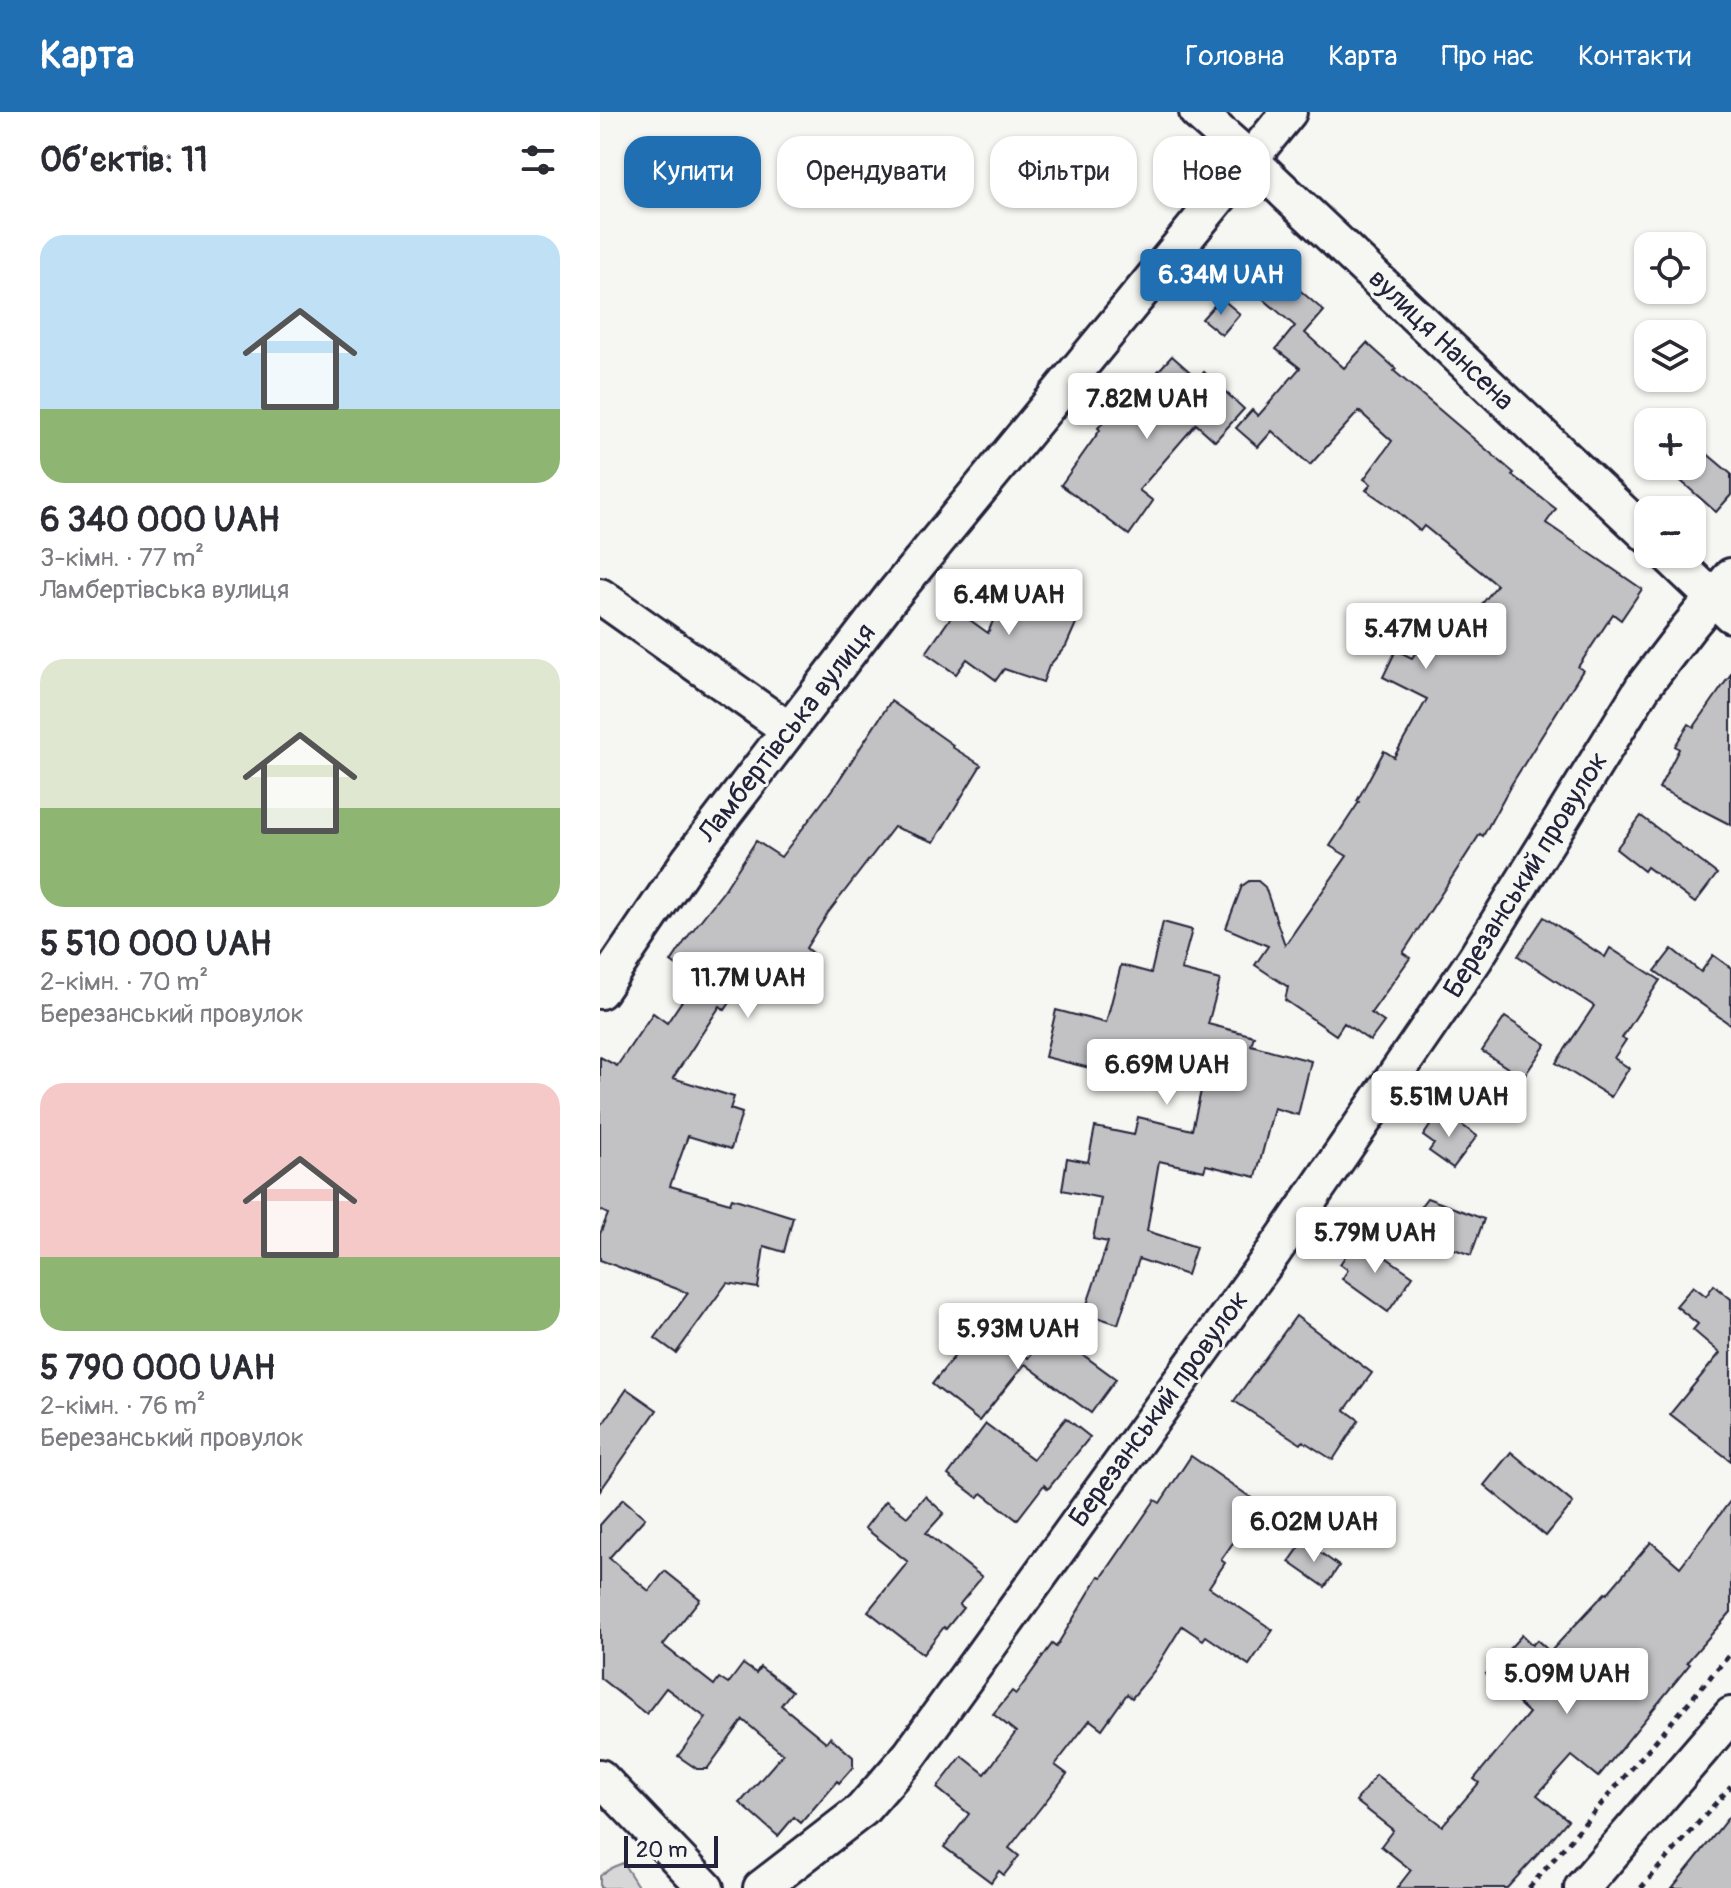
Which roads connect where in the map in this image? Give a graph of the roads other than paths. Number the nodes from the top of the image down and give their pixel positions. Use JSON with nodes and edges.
{"nodes":[{"id":1,"x":1197,"y":112,"type":"edge"},
{"id":2,"x":1289,"y":112,"type":"edge"},
{"id":3,"x":1224,"y":136,"type":"edge"},
{"id":4,"x":1270,"y":136,"type":"edge"},
{"id":5,"x":1270,"y":178,"type":"edge"},
{"id":6,"x":1211,"y":208,"type":"edge"},
{"id":7,"x":1634,"y":523,"type":"edge"},
{"id":8,"x":1686,"y":568,"type":"edge"},
{"id":9,"x":600,"y":596,"type":"edge"},
{"id":10,"x":1725,"y":596,"type":"edge"},
{"id":11,"x":788,"y":729,"type":"junction"},
{"id":12,"x":600,"y":991,"type":"edge"},
{"id":13,"x":1731,"y":1715,"type":"edge"},
{"id":14,"x":600,"y":1777,"type":"edge"},
{"id":15,"x":706,"y":1888,"type":"edge"},
{"id":16,"x":761,"y":1888,"type":"edge"},
{"id":17,"x":1582,"y":1888,"type":"edge"}],
"edges":[{"from":1,"to":3,"type":"street","name":"вулиця Нансена"},
{"from":2,"to":4,"type":"street","name":"Ламбертівська вулиця"},
{"from":5,"to":7,"type":"street","name":"вулиця Нансена"},
{"from":6,"to":11,"type":"street","name":"Ламбертівська вулиця"},
{"from":8,"to":10,"type":"street"},
{"from":9,"to":11,"type":"street"},
{"from":10,"to":16,"type":"street","name":"Березанський провулок"},
{"from":11,"to":12,"type":"street","name":"Ламбертівська вулиця"},
{"from":13,"to":17,"type":"street"},
{"from":14,"to":15,"type":"street"}]}
